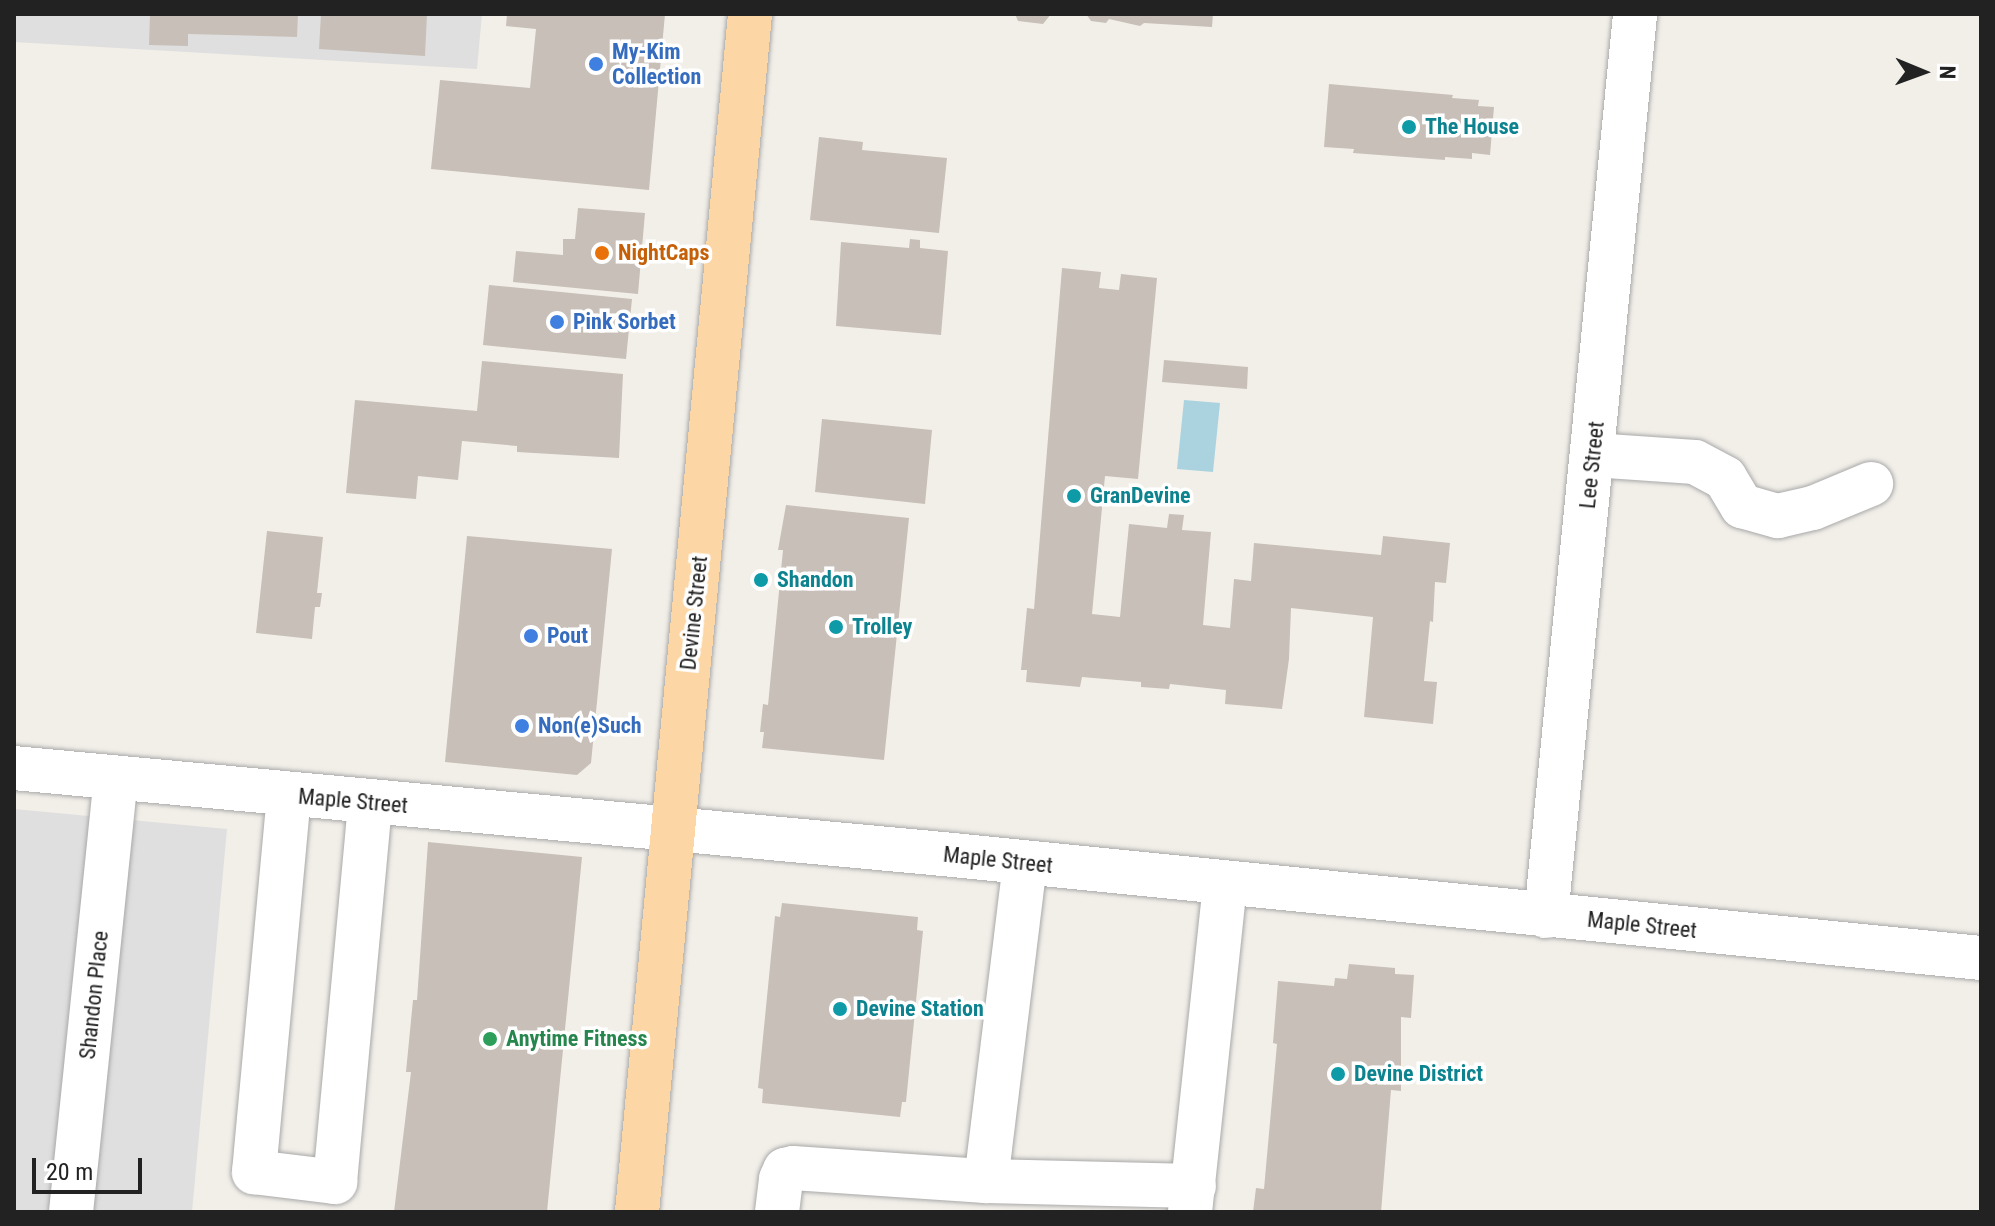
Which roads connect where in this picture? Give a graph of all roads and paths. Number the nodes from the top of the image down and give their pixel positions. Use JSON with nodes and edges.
{"nodes":[{"id":1,"x":750,"y":14,"type":"edge"},
{"id":2,"x":1635,"y":14,"type":"edge"},
{"id":3,"x":1593,"y":455,"type":"junction"},
{"id":4,"x":1871,"y":484,"type":"dead end"},
{"id":5,"x":14,"y":768,"type":"edge"},
{"id":6,"x":116,"y":778,"type":"junction"},
{"id":7,"x":289,"y":795,"type":"junction"},
{"id":8,"x":370,"y":802,"type":"junction"},
{"id":9,"x":673,"y":832,"type":"junction"},
{"id":10,"x":1025,"y":863,"type":"junction"},
{"id":11,"x":1225,"y":884,"type":"junction"},
{"id":12,"x":1546,"y":916,"type":"junction"},
{"id":13,"x":1981,"y":958,"type":"edge"},
{"id":14,"x":986,"y":1181,"type":"junction"},
{"id":15,"x":1192,"y":1199,"type":"edge"},
{"id":16,"x":71,"y":1212,"type":"edge"},
{"id":17,"x":637,"y":1212,"type":"edge"},
{"id":18,"x":777,"y":1212,"type":"edge"}],
"edges":[{"from":1,"to":9,"type":"main road","name":"Devine Street"},
{"from":2,"to":3,"type":"street","name":"Lee Street"},
{"from":3,"to":4,"type":"street"},
{"from":3,"to":12,"type":"street","name":"Lee Street"},
{"from":5,"to":6,"type":"street","name":"Maple Street"},
{"from":6,"to":7,"type":"street","name":"Maple Street"},
{"from":6,"to":16,"type":"street","name":"Shandon Place"},
{"from":7,"to":8,"type":"street","name":"Maple Street"},
{"from":7,"to":8,"type":"street"},
{"from":8,"to":9,"type":"street","name":"Maple Street"},
{"from":9,"to":10,"type":"street","name":"Maple Street"},
{"from":9,"to":17,"type":"main road","name":"Devine Street"},
{"from":10,"to":11,"type":"street","name":"Maple Street"},
{"from":10,"to":14,"type":"street"},
{"from":11,"to":12,"type":"street","name":"Maple Street"},
{"from":11,"to":15,"type":"street"},
{"from":12,"to":13,"type":"street","name":"Maple Street"},
{"from":14,"to":15,"type":"street"},
{"from":14,"to":18,"type":"street"}]}
